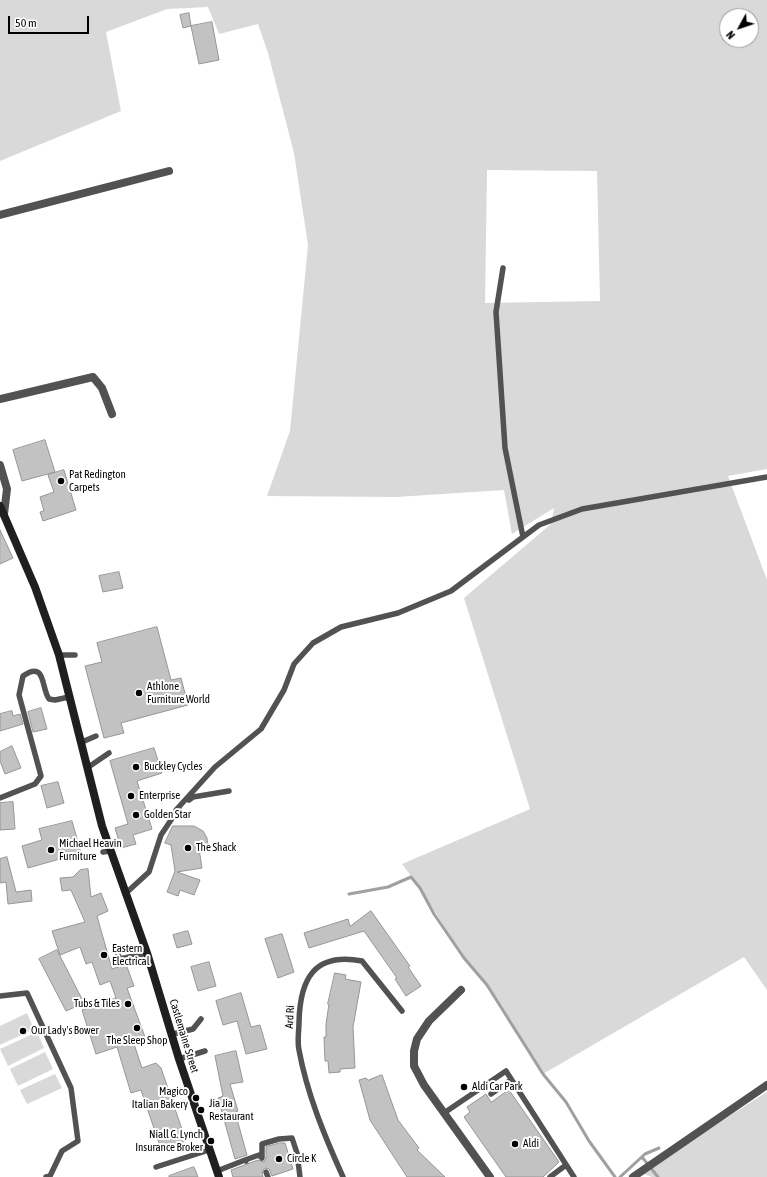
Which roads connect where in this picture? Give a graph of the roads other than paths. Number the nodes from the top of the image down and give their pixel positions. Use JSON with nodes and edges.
{"nodes":[{"id":1,"x":169,"y":171,"type":"dead end"},
{"id":2,"x":0,"y":216,"type":"edge"},
{"id":3,"x":502,"y":268,"type":"dead end"},
{"id":4,"x":0,"y":399,"type":"edge"},
{"id":5,"x":112,"y":414,"type":"dead end"},
{"id":6,"x":0,"y":465,"type":"edge"},
{"id":7,"x":767,"y":477,"type":"edge"},
{"id":8,"x":0,"y":506,"type":"edge"},
{"id":9,"x":4,"y":514,"type":"junction"},
{"id":10,"x":523,"y":537,"type":"junction"},
{"id":11,"x":59,"y":655,"type":"junction"},
{"id":12,"x":75,"y":656,"type":"dead end"},
{"id":13,"x":68,"y":697,"type":"junction"},
{"id":14,"x":96,"y":736,"type":"dead end"},
{"id":15,"x":82,"y":742,"type":"junction"},
{"id":16,"x":109,"y":753,"type":"dead end"},
{"id":17,"x":87,"y":768,"type":"junction"},
{"id":18,"x":229,"y":791,"type":"dead end"},
{"id":19,"x":0,"y":798,"type":"edge"},
{"id":20,"x":176,"y":810,"type":"junction"},
{"id":21,"x":127,"y":898,"type":"junction"},
{"id":22,"x":115,"y":947,"type":"dead end"},
{"id":23,"x":147,"y":953,"type":"junction"},
{"id":24,"x":461,"y":990,"type":"dead end"},
{"id":25,"x":0,"y":996,"type":"edge"},
{"id":26,"x":402,"y":1011,"type":"dead end"},
{"id":27,"x":201,"y":1019,"type":"dead end"},
{"id":28,"x":173,"y":1034,"type":"junction"},
{"id":29,"x":205,"y":1051,"type":"dead end"},
{"id":30,"x":180,"y":1059,"type":"junction"},
{"id":31,"x":511,"y":1080,"type":"junction"},
{"id":32,"x":767,"y":1085,"type":"edge"},
{"id":33,"x":491,"y":1094,"type":"dead end"},
{"id":34,"x":444,"y":1113,"type":"junction"},
{"id":35,"x":209,"y":1150,"type":"junction"},
{"id":36,"x":566,"y":1165,"type":"junction"},
{"id":37,"x":156,"y":1167,"type":"dead end"},
{"id":38,"x":218,"y":1174,"type":"edge"},
{"id":39,"x":46,"y":1177,"type":"edge"},
{"id":40,"x":300,"y":1177,"type":"edge"},
{"id":41,"x":343,"y":1177,"type":"edge"},
{"id":42,"x":490,"y":1177,"type":"edge"},
{"id":43,"x":550,"y":1177,"type":"edge"},
{"id":44,"x":574,"y":1177,"type":"edge"},
{"id":45,"x":634,"y":1177,"type":"edge"}],
"edges":[{"from":1,"to":2,"type":"street"},
{"from":3,"to":10,"type":"lane"},
{"from":4,"to":5,"type":"street"},
{"from":6,"to":9,"type":"street"},
{"from":7,"to":10,"type":"lane"},
{"from":8,"to":9,"type":"main road","name":"Castlemaine Street"},
{"from":9,"to":11,"type":"main road","name":"Castlemaine Street"},
{"from":10,"to":20,"type":"lane"},
{"from":11,"to":12,"type":"lane"},
{"from":11,"to":13,"type":"main road","name":"Castlemaine Street"},
{"from":13,"to":15,"type":"main road","name":"Castlemaine Street"},
{"from":13,"to":19,"type":"lane"},
{"from":14,"to":15,"type":"lane"},
{"from":15,"to":17,"type":"main road","name":"Castlemaine Street"},
{"from":16,"to":17,"type":"lane"},
{"from":17,"to":21,"type":"main road","name":"Castlemaine Street"},
{"from":18,"to":20,"type":"lane"},
{"from":20,"to":21,"type":"lane"},
{"from":21,"to":23,"type":"main road","name":"Castlemaine Street"},
{"from":22,"to":23,"type":"lane"},
{"from":23,"to":28,"type":"main road","name":"Castlemaine Street"},
{"from":24,"to":34,"type":"street"},
{"from":25,"to":39,"type":"lane"},
{"from":26,"to":41,"type":"lane","name":"Ard Rí"},
{"from":27,"to":28,"type":"lane"},
{"from":28,"to":30,"type":"main road","name":"Castlemaine Street"},
{"from":29,"to":30,"type":"lane"},
{"from":30,"to":35,"type":"main road","name":"Castlemaine Street"},
{"from":31,"to":33,"type":"lane"},
{"from":31,"to":34,"type":"lane"},
{"from":31,"to":36,"type":"lane"},
{"from":32,"to":45,"type":"street"},
{"from":34,"to":42,"type":"street"},
{"from":35,"to":37,"type":"lane"},
{"from":35,"to":38,"type":"main road","name":"Castlemaine Street"},
{"from":36,"to":43,"type":"lane"},
{"from":36,"to":44,"type":"lane"},
{"from":38,"to":40,"type":"lane"}]}
